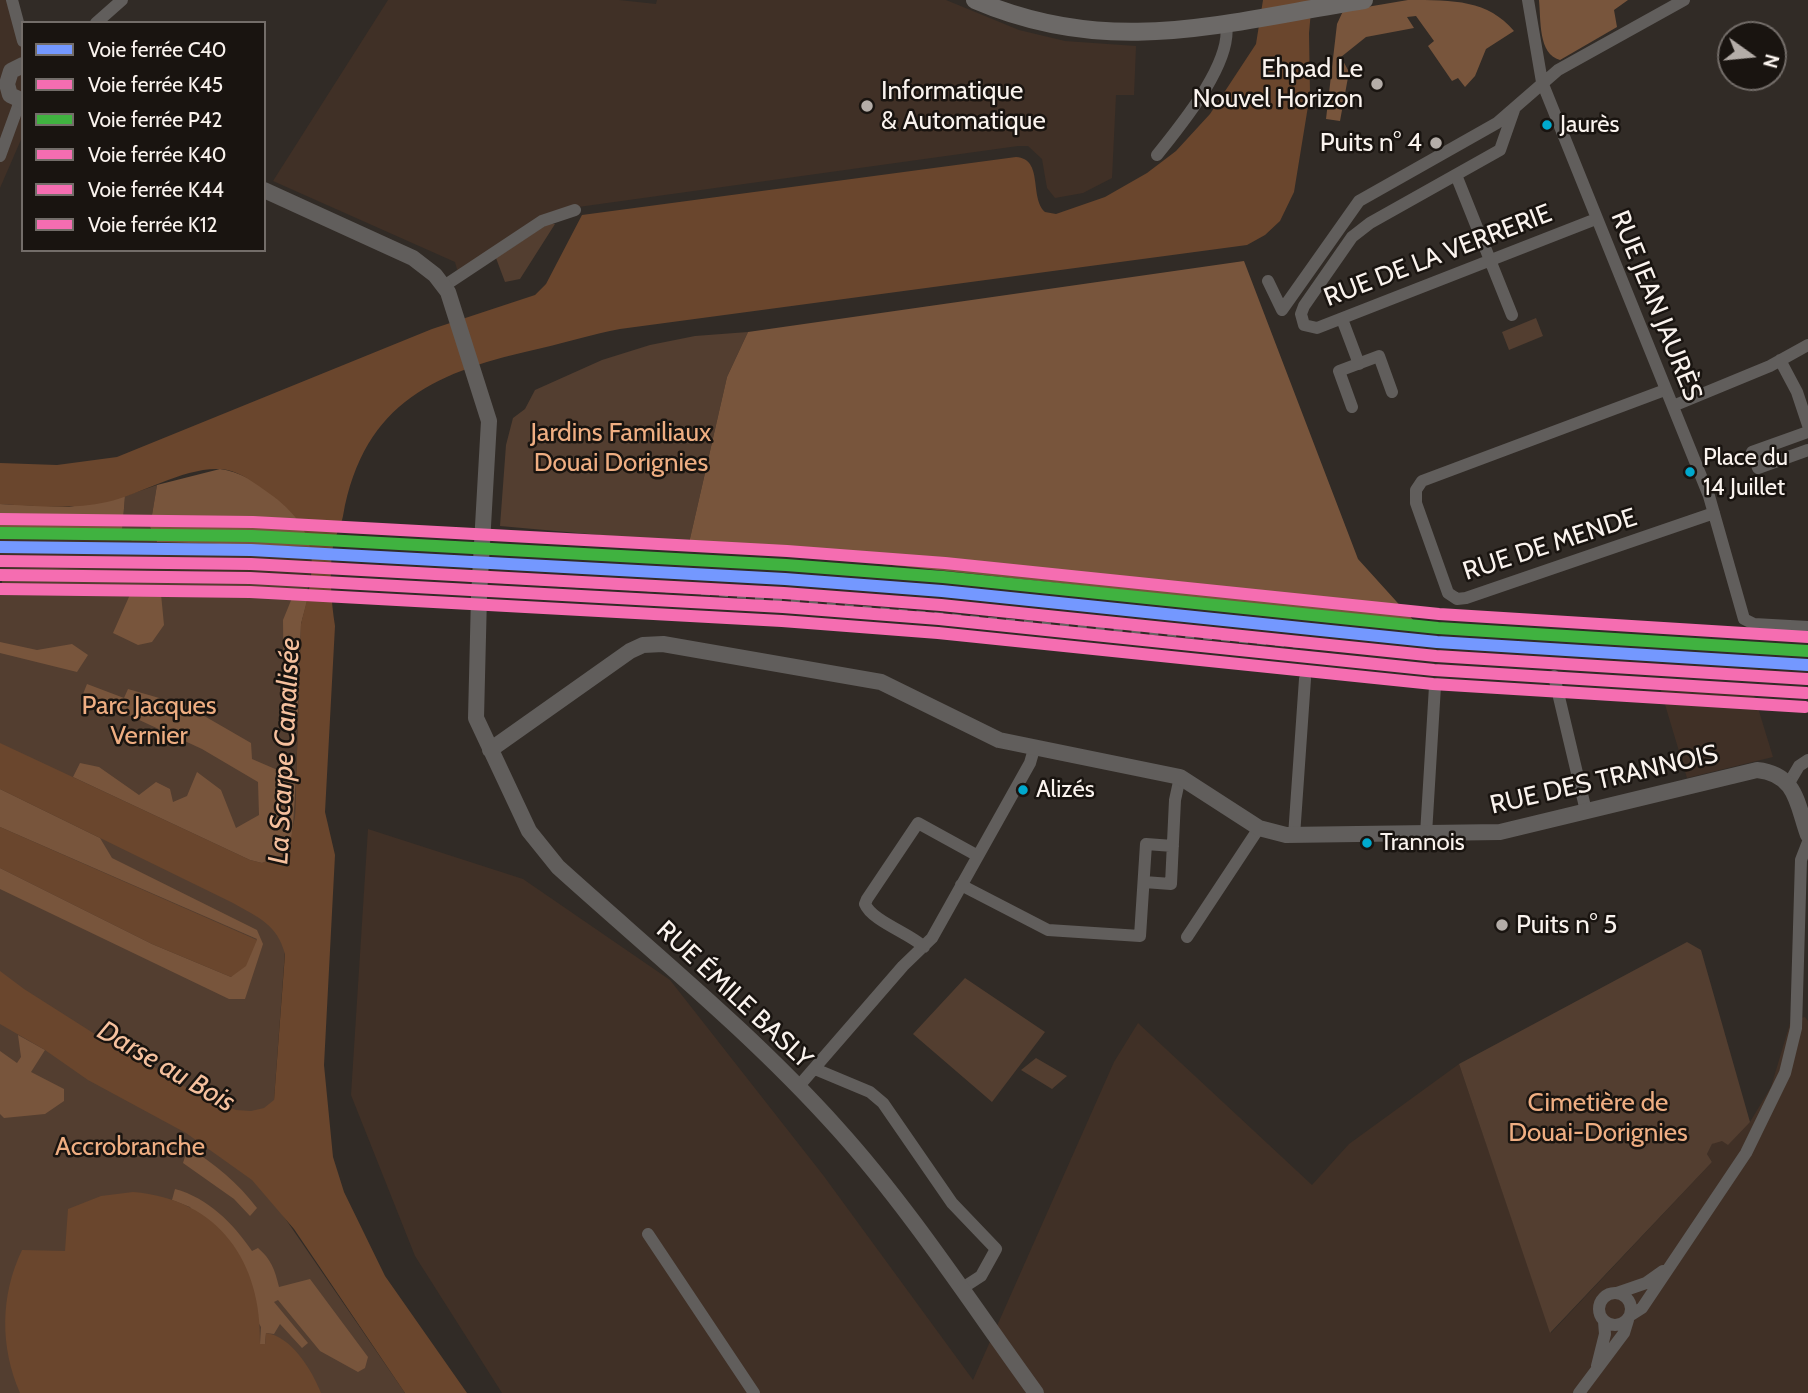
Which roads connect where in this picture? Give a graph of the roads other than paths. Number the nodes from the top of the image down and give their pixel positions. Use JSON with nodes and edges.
{"nodes":[{"id":1,"x":12,"y":0,"type":"edge"},
{"id":2,"x":122,"y":0,"type":"edge"},
{"id":3,"x":975,"y":0,"type":"edge"},
{"id":4,"x":1364,"y":0,"type":"edge"},
{"id":5,"x":1528,"y":0,"type":"edge"},
{"id":6,"x":1684,"y":0,"type":"edge"},
{"id":7,"x":98,"y":21,"type":"edge"},
{"id":8,"x":1226,"y":24,"type":"junction"},
{"id":9,"x":21,"y":34,"type":"edge"},
{"id":10,"x":9,"y":71,"type":"edge"},
{"id":11,"x":1542,"y":82,"type":"junction"},
{"id":12,"x":21,"y":101,"type":"edge"},
{"id":13,"x":1514,"y":110,"type":"junction"},
{"id":14,"x":1157,"y":155,"type":"dead end"},
{"id":15,"x":0,"y":156,"type":"edge"},
{"id":16,"x":1456,"y":175,"type":"junction"},
{"id":17,"x":266,"y":191,"type":"edge"},
{"id":18,"x":575,"y":210,"type":"dead end"},
{"id":19,"x":1596,"y":219,"type":"junction"},
{"id":20,"x":1492,"y":261,"type":"junction"},
{"id":21,"x":1268,"y":281,"type":"dead end"},
{"id":22,"x":444,"y":286,"type":"junction"},
{"id":23,"x":1512,"y":315,"type":"dead end"},
{"id":24,"x":1342,"y":318,"type":"junction"},
{"id":25,"x":1808,"y":345,"type":"edge"},
{"id":26,"x":1780,"y":360,"type":"junction"},
{"id":27,"x":1359,"y":364,"type":"junction"},
{"id":28,"x":1665,"y":390,"type":"junction"},
{"id":29,"x":1392,"y":392,"type":"dead end"},
{"id":30,"x":1352,"y":407,"type":"dead end"},
{"id":31,"x":1673,"y":407,"type":"junction"},
{"id":32,"x":1808,"y":425,"type":"edge"},
{"id":33,"x":1808,"y":432,"type":"edge"},
{"id":34,"x":1808,"y":450,"type":"edge"},
{"id":35,"x":1714,"y":513,"type":"junction"},
{"id":36,"x":1808,"y":627,"type":"edge"},
{"id":37,"x":1554,"y":676,"type":"dead end"},
{"id":38,"x":1305,"y":679,"type":"dead end"},
{"id":39,"x":1435,"y":686,"type":"dead end"},
{"id":40,"x":1034,"y":749,"type":"junction"},
{"id":41,"x":490,"y":750,"type":"junction"},
{"id":42,"x":1808,"y":760,"type":"edge"},
{"id":43,"x":1180,"y":777,"type":"junction"},
{"id":44,"x":1789,"y":783,"type":"junction"},
{"id":45,"x":1586,"y":811,"type":"junction"},
{"id":46,"x":1259,"y":828,"type":"junction"},
{"id":47,"x":1426,"y":834,"type":"junction"},
{"id":48,"x":1294,"y":835,"type":"junction"},
{"id":49,"x":1808,"y":835,"type":"edge"},
{"id":50,"x":1808,"y":842,"type":"edge"},
{"id":51,"x":1173,"y":846,"type":"junction"},
{"id":52,"x":978,"y":856,"type":"junction"},
{"id":53,"x":1144,"y":882,"type":"junction"},
{"id":54,"x":961,"y":885,"type":"junction"},
{"id":55,"x":1187,"y":937,"type":"dead end"},
{"id":56,"x":924,"y":947,"type":"junction"},
{"id":57,"x":815,"y":1069,"type":"junction"},
{"id":58,"x":798,"y":1087,"type":"junction"},
{"id":59,"x":648,"y":1234,"type":"dead end"},
{"id":60,"x":1666,"y":1269,"type":"junction"},
{"id":61,"x":961,"y":1289,"type":"junction"},
{"id":62,"x":1617,"y":1293,"type":"junction"},
{"id":63,"x":1629,"y":1318,"type":"junction"},
{"id":64,"x":1604,"y":1321,"type":"junction"},
{"id":65,"x":1596,"y":1369,"type":"junction"},
{"id":66,"x":754,"y":1393,"type":"edge"},
{"id":67,"x":1036,"y":1393,"type":"edge"},
{"id":68,"x":1579,"y":1393,"type":"edge"}],
"edges":[{"from":1,"to":9,"type":"street"},
{"from":2,"to":7,"type":"street"},
{"from":3,"to":8,"type":"main road"},
{"from":4,"to":8,"type":"main road"},
{"from":5,"to":11,"type":"street","name":"RUE JEAN JAURÈS"},
{"from":6,"to":11,"type":"street"},
{"from":8,"to":14,"type":"street"},
{"from":10,"to":12,"type":"street"},
{"from":11,"to":13,"type":"street"},
{"from":11,"to":19,"type":"street","name":"RUE JEAN JAURÈS"},
{"from":12,"to":15,"type":"street"},
{"from":13,"to":16,"type":"street"},
{"from":13,"to":21,"type":"street"},
{"from":16,"to":20,"type":"street"},
{"from":16,"to":24,"type":"street","name":"RUE DE LA VERRERIE"},
{"from":17,"to":22,"type":"street"},
{"from":18,"to":22,"type":"street"},
{"from":19,"to":20,"type":"street","name":"RUE DE LA VERRERIE"},
{"from":19,"to":28,"type":"street","name":"RUE JEAN JAURÈS"},
{"from":20,"to":23,"type":"street"},
{"from":20,"to":24,"type":"street","name":"RUE DE LA VERRERIE"},
{"from":22,"to":41,"type":"street","name":"RUE ÉMILE BASLY"},
{"from":24,"to":27,"type":"street"},
{"from":25,"to":26,"type":"street"},
{"from":26,"to":31,"type":"street"},
{"from":26,"to":32,"type":"street"},
{"from":27,"to":29,"type":"street"},
{"from":27,"to":30,"type":"street"},
{"from":28,"to":31,"type":"street","name":"RUE JEAN JAURÈS"},
{"from":28,"to":35,"type":"street","name":"RUE DE MENDE"},
{"from":31,"to":35,"type":"street","name":"RUE JEAN JAURÈS"},
{"from":33,"to":34,"type":"street"},
{"from":35,"to":36,"type":"street","name":"RUE JEAN JAURÈS"},
{"from":37,"to":45,"type":"street"},
{"from":38,"to":48,"type":"street"},
{"from":39,"to":47,"type":"street"},
{"from":40,"to":41,"type":"street","name":"RUE DES TRANNOIS"},
{"from":40,"to":43,"type":"street","name":"RUE DES TRANNOIS"},
{"from":40,"to":52,"type":"street"},
{"from":41,"to":58,"type":"street","name":"RUE ÉMILE BASLY"},
{"from":42,"to":44,"type":"street"},
{"from":43,"to":46,"type":"street","name":"RUE DES TRANNOIS"},
{"from":43,"to":51,"type":"street"},
{"from":44,"to":45,"type":"street","name":"RUE DES TRANNOIS"},
{"from":44,"to":49,"type":"street"},
{"from":45,"to":47,"type":"street","name":"RUE DES TRANNOIS"},
{"from":46,"to":48,"type":"street","name":"RUE DES TRANNOIS"},
{"from":46,"to":55,"type":"street"},
{"from":47,"to":48,"type":"street","name":"RUE DES TRANNOIS"},
{"from":50,"to":60,"type":"street"},
{"from":51,"to":53,"type":"street"},
{"from":51,"to":53,"type":"street"},
{"from":52,"to":54,"type":"street"},
{"from":52,"to":56,"type":"street"},
{"from":53,"to":54,"type":"street"},
{"from":54,"to":56,"type":"street"},
{"from":56,"to":57,"type":"street"},
{"from":57,"to":58,"type":"street"},
{"from":57,"to":61,"type":"street","name":"RUE ÉMILE BASLY"},
{"from":58,"to":61,"type":"street","name":"RUE ÉMILE BASLY"},
{"from":59,"to":66,"type":"street"},
{"from":60,"to":62,"type":"street"},
{"from":60,"to":63,"type":"street"},
{"from":61,"to":67,"type":"street","name":"RUE ÉMILE BASLY"},
{"from":62,"to":63,"type":"street"},
{"from":62,"to":64,"type":"street"},
{"from":63,"to":64,"type":"street"},
{"from":63,"to":65,"type":"street"},
{"from":64,"to":65,"type":"street"},
{"from":65,"to":68,"type":"street"}]}
